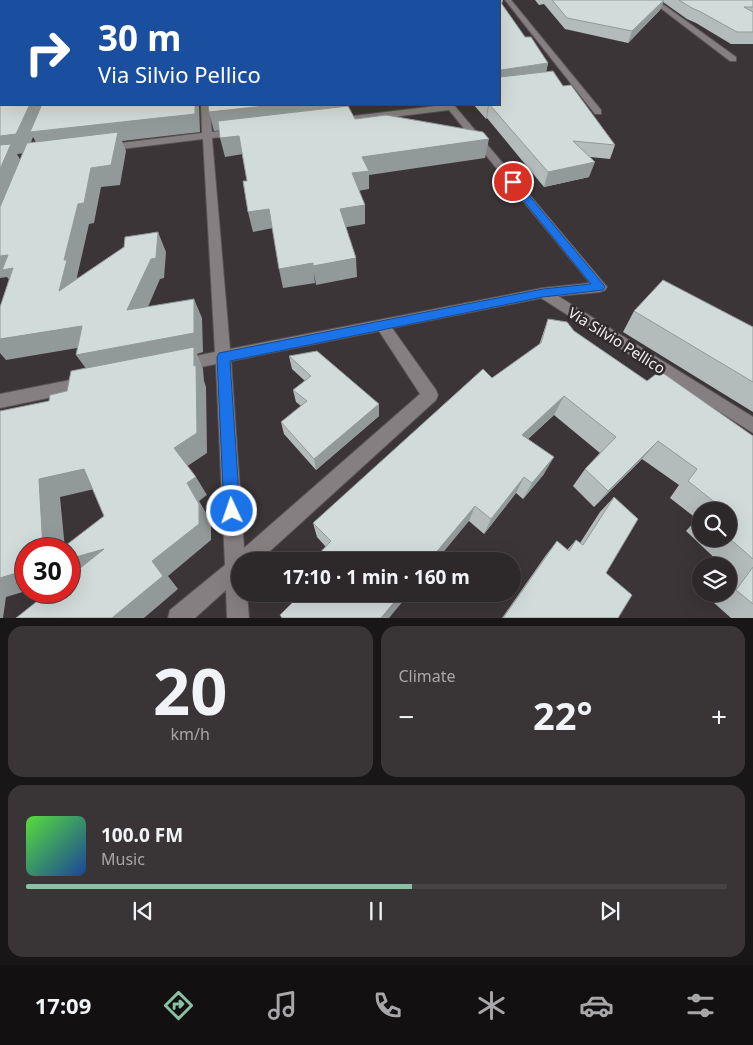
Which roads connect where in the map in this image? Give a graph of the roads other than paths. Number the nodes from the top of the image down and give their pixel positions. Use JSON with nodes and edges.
{"nodes":[{"id":1,"x":508,"y":0,"type":"edge"},
{"id":2,"x":653,"y":0,"type":"edge"},
{"id":3,"x":733,"y":59,"type":"dead end"},
{"id":4,"x":570,"y":77,"type":"junction"},
{"id":5,"x":560,"y":78,"type":"edge"},
{"id":6,"x":205,"y":105,"type":"edge"},
{"id":7,"x":451,"y":105,"type":"edge"},
{"id":8,"x":598,"y":112,"type":"dead end"},
{"id":9,"x":325,"y":122,"type":"edge"},
{"id":10,"x":246,"y":131,"type":"edge"},
{"id":11,"x":206,"y":136,"type":"junction"},
{"id":12,"x":91,"y":150,"type":"edge"},
{"id":13,"x":543,"y":293,"type":"junction"},
{"id":14,"x":382,"y":325,"type":"junction"},
{"id":15,"x":223,"y":357,"type":"junction"},
{"id":16,"x":165,"y":368,"type":"edge"},
{"id":17,"x":97,"y":382,"type":"edge"},
{"id":18,"x":0,"y":401,"type":"edge"},
{"id":19,"x":753,"y":426,"type":"edge"},
{"id":20,"x":239,"y":552,"type":"edge"},
{"id":21,"x":255,"y":552,"type":"edge"},
{"id":22,"x":231,"y":573,"type":"edge"},
{"id":23,"x":239,"y":602,"type":"edge"},
{"id":24,"x":178,"y":618,"type":"edge"},
{"id":25,"x":238,"y":618,"type":"edge"}],
"edges":[{"from":1,"to":4,"type":"street"},
{"from":2,"to":3,"type":"street"},
{"from":4,"to":5,"type":"street"},
{"from":4,"to":8,"type":"street"},
{"from":6,"to":11,"type":"street"},
{"from":7,"to":9,"type":"street"},
{"from":7,"to":13,"type":"street"},
{"from":10,"to":11,"type":"street"},
{"from":11,"to":12,"type":"street"},
{"from":11,"to":15,"type":"street"},
{"from":13,"to":14,"type":"street"},
{"from":13,"to":19,"type":"street","name":"Via Silvio Pellico"},
{"from":14,"to":15,"type":"street"},
{"from":14,"to":21,"type":"street"},
{"from":15,"to":16,"type":"street"},
{"from":15,"to":20,"type":"street"},
{"from":17,"to":18,"type":"street"},
{"from":22,"to":24,"type":"street"},
{"from":23,"to":25,"type":"street"}]}
